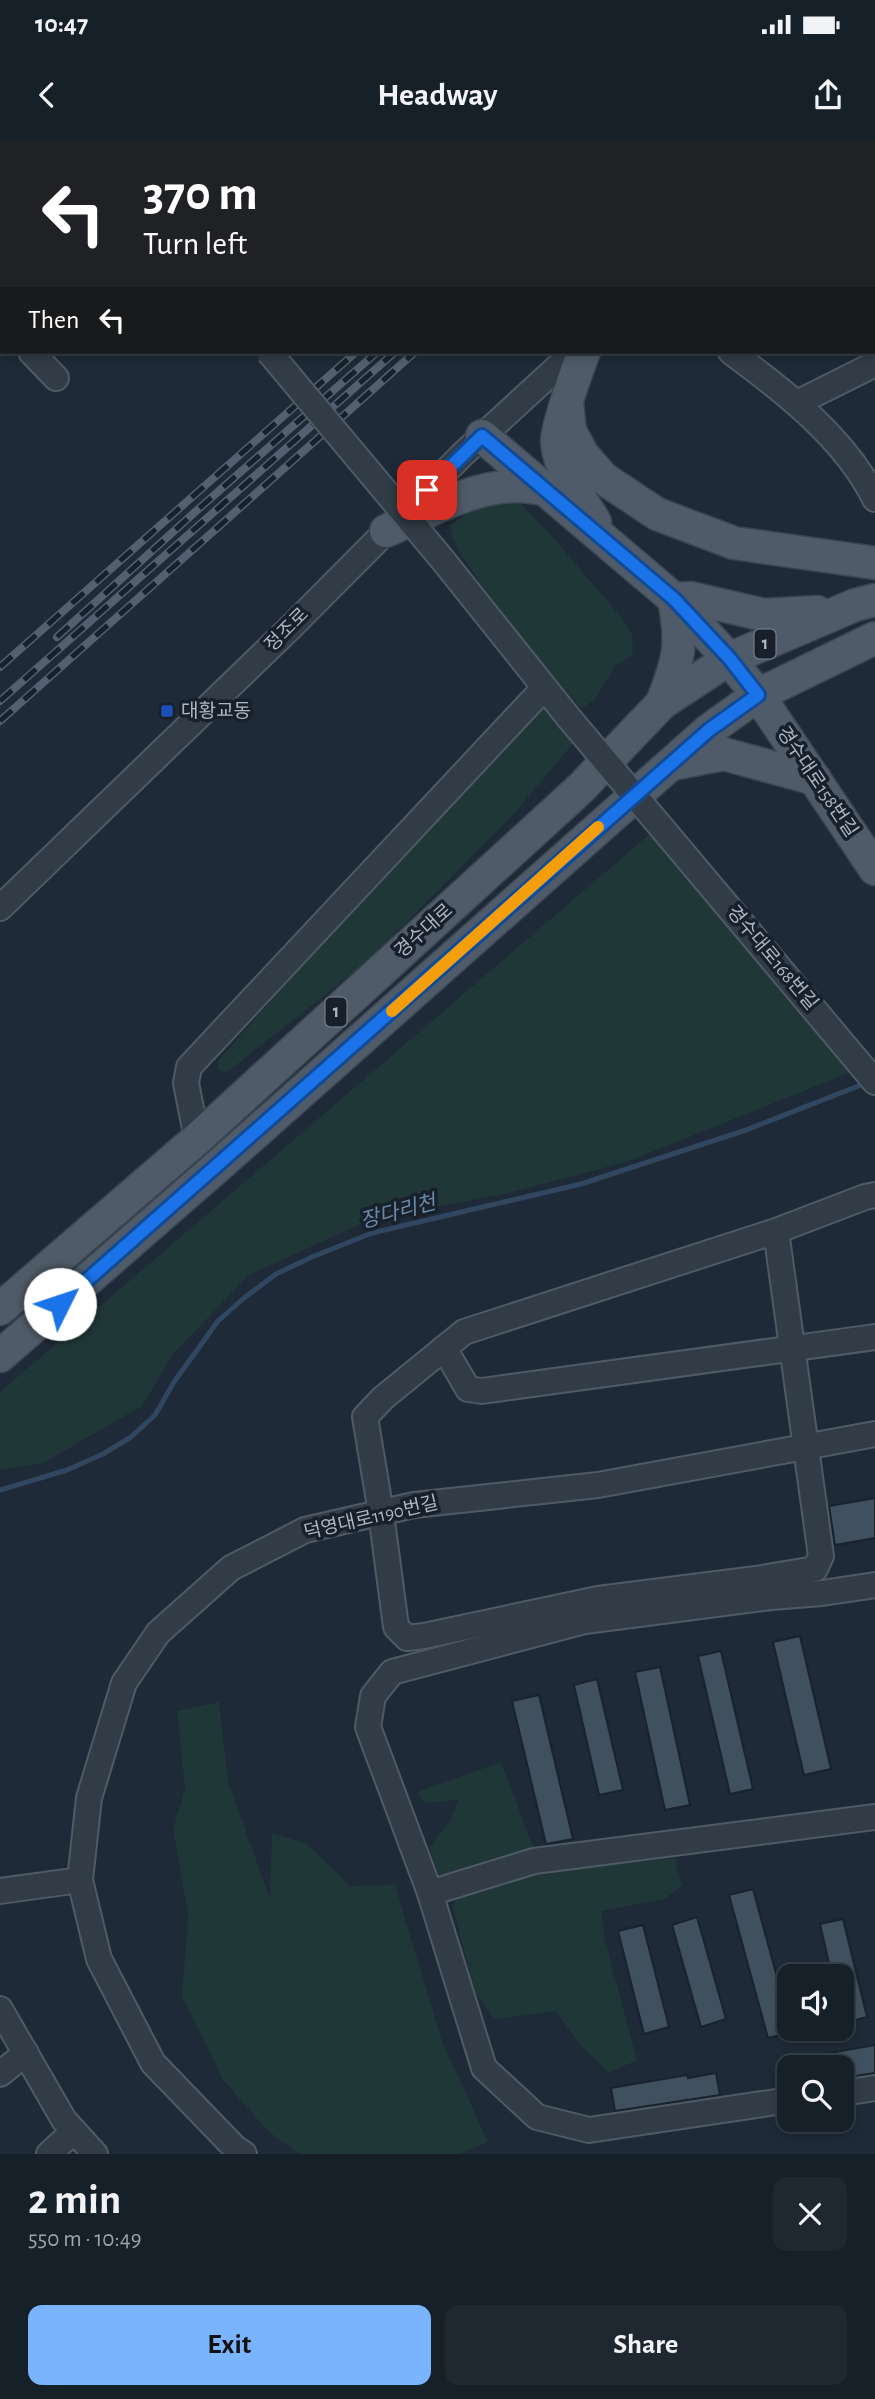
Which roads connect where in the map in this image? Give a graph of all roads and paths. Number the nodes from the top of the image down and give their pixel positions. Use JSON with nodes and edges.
{"nodes":[{"id":1,"x":33,"y":354,"type":"edge"},
{"id":2,"x":271,"y":354,"type":"edge"},
{"id":3,"x":571,"y":354,"type":"edge"},
{"id":4,"x":583,"y":354,"type":"edge"},
{"id":5,"x":734,"y":354,"type":"edge"},
{"id":6,"x":870,"y":360,"type":"edge"},
{"id":7,"x":55,"y":378,"type":"dead end"},
{"id":8,"x":797,"y":403,"type":"junction"},
{"id":9,"x":567,"y":404,"type":"junction"},
{"id":10,"x":482,"y":436,"type":"junction"},
{"id":11,"x":545,"y":489,"type":"junction"},
{"id":12,"x":875,"y":499,"type":"edge"},
{"id":13,"x":386,"y":531,"type":"junction"},
{"id":14,"x":606,"y":541,"type":"junction"},
{"id":15,"x":875,"y":564,"type":"edge"},
{"id":16,"x":674,"y":599,"type":"junction"},
{"id":17,"x":875,"y":600,"type":"edge"},
{"id":18,"x":840,"y":611,"type":"junction"},
{"id":19,"x":875,"y":638,"type":"edge"},
{"id":20,"x":730,"y":659,"type":"junction"},
{"id":21,"x":544,"y":688,"type":"junction"},
{"id":22,"x":758,"y":695,"type":"junction"},
{"id":23,"x":662,"y":703,"type":"junction"},
{"id":24,"x":670,"y":764,"type":"junction"},
{"id":25,"x":815,"y":779,"type":"junction"},
{"id":26,"x":875,"y":869,"type":"edge"},
{"id":27,"x":0,"y":908,"type":"edge"},
{"id":28,"x":875,"y":1082,"type":"edge"},
{"id":29,"x":197,"y":1139,"type":"junction"},
{"id":30,"x":875,"y":1195,"type":"edge"},
{"id":31,"x":776,"y":1231,"type":"junction"},
{"id":32,"x":0,"y":1309,"type":"edge"},
{"id":33,"x":875,"y":1337,"type":"edge"},
{"id":34,"x":444,"y":1348,"type":"junction"},
{"id":35,"x":791,"y":1349,"type":"junction"},
{"id":36,"x":0,"y":1356,"type":"edge"},
{"id":37,"x":875,"y":1434,"type":"edge"},
{"id":38,"x":804,"y":1447,"type":"junction"},
{"id":39,"x":381,"y":1513,"type":"junction"},
{"id":40,"x":875,"y":1585,"type":"edge"},
{"id":41,"x":875,"y":1817,"type":"edge"},
{"id":42,"x":80,"y":1880,"type":"junction"},
{"id":43,"x":0,"y":1891,"type":"edge"},
{"id":44,"x":430,"y":1893,"type":"junction"},
{"id":45,"x":0,"y":2009,"type":"edge"},
{"id":46,"x":26,"y":2053,"type":"junction"},
{"id":47,"x":0,"y":2074,"type":"edge"},
{"id":48,"x":875,"y":2088,"type":"edge"},
{"id":49,"x":854,"y":2091,"type":"edge"},
{"id":50,"x":777,"y":2102,"type":"edge"},
{"id":51,"x":74,"y":2131,"type":"junction"},
{"id":52,"x":49,"y":2154,"type":"edge"},
{"id":53,"x":95,"y":2154,"type":"edge"},
{"id":54,"x":244,"y":2154,"type":"edge"}],
"edges":[{"from":1,"to":7,"type":"street"},
{"from":2,"to":21,"type":"street","name":"경수대로168번길","bridge":true},
{"from":3,"to":10,"type":"street","name":"정조로"},
{"from":4,"to":9,"type":"main road"},
{"from":5,"to":8,"type":"street"},
{"from":6,"to":8,"type":"street"},
{"from":8,"to":12,"type":"street"},
{"from":9,"to":14,"type":"main road"},
{"from":9,"to":15,"type":"main road"},
{"from":10,"to":11,"type":"main road","name":"경수대로158번길"},
{"from":10,"to":13,"type":"street","name":"정조로"},
{"from":11,"to":13,"type":"main road"},
{"from":11,"to":14,"type":"main road","name":"경수대로158번길"},
{"from":13,"to":27,"type":"street","name":"정조로"},
{"from":14,"to":16,"type":"main road","name":"경수대로158번길"},
{"from":16,"to":18,"type":"main road"},
{"from":16,"to":20,"type":"main road","name":"경수대로158번길"},
{"from":16,"to":23,"type":"main road"},
{"from":17,"to":18,"type":"main road","name":"경수대로","number":"1"},
{"from":18,"to":20,"type":"main road","name":"경수대로","number":"1"},
{"from":19,"to":22,"type":"main road","name":"경수대로","number":"1"},
{"from":20,"to":22,"type":"main road","name":"경수대로158번길"},
{"from":20,"to":23,"type":"main road","name":"경수대로","number":"1"},
{"from":21,"to":28,"type":"street","name":"경수대로168번길","bridge":true},
{"from":21,"to":29,"type":"street"},
{"from":22,"to":24,"type":"main road","name":"경수대로","number":"1"},
{"from":22,"to":25,"type":"main road","name":"경수대로158번길"},
{"from":23,"to":29,"type":"main road","name":"경수대로","number":"1"},
{"from":24,"to":25,"type":"main road"},
{"from":24,"to":36,"type":"main road","name":"경수대로","number":"1"},
{"from":25,"to":26,"type":"main road","name":"경수대로158번길"},
{"from":29,"to":32,"type":"main road","name":"경수대로","number":"1"},
{"from":30,"to":31,"type":"street"},
{"from":31,"to":34,"type":"street"},
{"from":31,"to":35,"type":"street"},
{"from":33,"to":35,"type":"street"},
{"from":34,"to":35,"type":"street"},
{"from":34,"to":39,"type":"street"},
{"from":35,"to":38,"type":"street"},
{"from":37,"to":38,"type":"street","name":"덕영대로1190번길"},
{"from":38,"to":39,"type":"street","name":"덕영대로1190번길"},
{"from":38,"to":39,"type":"street"},
{"from":39,"to":42,"type":"street","name":"덕영대로1190번길"},
{"from":40,"to":44,"type":"street"},
{"from":41,"to":44,"type":"street"},
{"from":42,"to":43,"type":"street"},
{"from":42,"to":54,"type":"street","name":"덕영대로1190번길"},
{"from":44,"to":50,"type":"street"},
{"from":45,"to":46,"type":"street"},
{"from":46,"to":47,"type":"street"},
{"from":46,"to":51,"type":"street"},
{"from":48,"to":49,"type":"street"},
{"from":51,"to":52,"type":"street"},
{"from":51,"to":53,"type":"street"}]}
